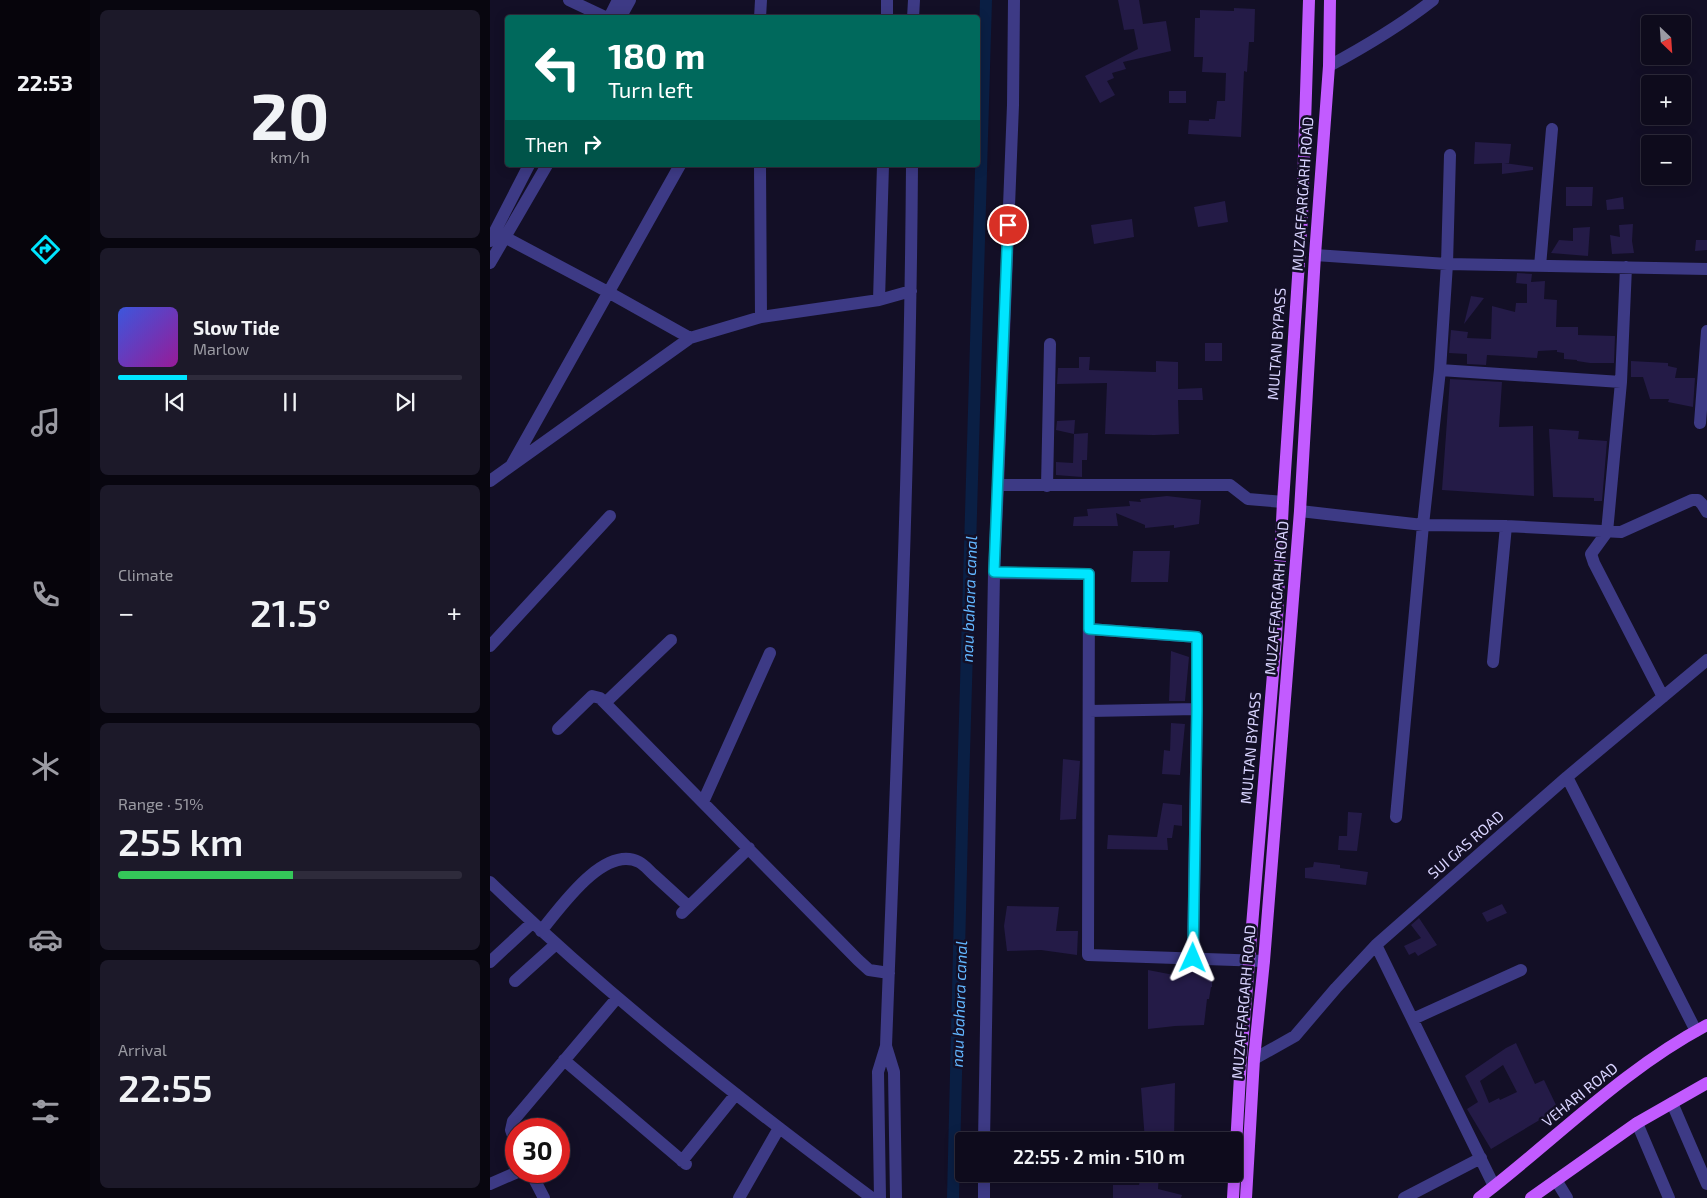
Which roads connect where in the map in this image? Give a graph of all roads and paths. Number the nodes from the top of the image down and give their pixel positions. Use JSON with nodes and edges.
{"nodes":[{"id":1,"x":569,"y":0,"type":"edge"},
{"id":2,"x":618,"y":0,"type":"edge"},
{"id":3,"x":630,"y":0,"type":"edge"},
{"id":4,"x":761,"y":0,"type":"edge"},
{"id":5,"x":888,"y":0,"type":"edge"},
{"id":6,"x":914,"y":0,"type":"edge"},
{"id":7,"x":1014,"y":0,"type":"edge"},
{"id":8,"x":1309,"y":0,"type":"edge"},
{"id":9,"x":1330,"y":0,"type":"edge"},
{"id":10,"x":1434,"y":0,"type":"edge"},
{"id":11,"x":602,"y":15,"type":"edge"},
{"id":12,"x":610,"y":15,"type":"edge"},
{"id":13,"x":622,"y":15,"type":"edge"},
{"id":14,"x":760,"y":15,"type":"edge"},
{"id":15,"x":887,"y":15,"type":"edge"},
{"id":16,"x":914,"y":15,"type":"edge"},
{"id":17,"x":1329,"y":66,"type":"junction"},
{"id":18,"x":1552,"y":129,"type":"dead end"},
{"id":19,"x":1450,"y":155,"type":"dead end"},
{"id":20,"x":528,"y":167,"type":"edge"},
{"id":21,"x":546,"y":167,"type":"edge"},
{"id":22,"x":679,"y":167,"type":"edge"},
{"id":23,"x":760,"y":167,"type":"edge"},
{"id":24,"x":883,"y":167,"type":"edge"},
{"id":25,"x":912,"y":167,"type":"edge"},
{"id":26,"x":497,"y":237,"type":"edge"},
{"id":27,"x":1315,"y":255,"type":"junction"},
{"id":28,"x":490,"y":263,"type":"edge"},
{"id":29,"x":1447,"y":264,"type":"junction"},
{"id":30,"x":1540,"y":266,"type":"junction"},
{"id":31,"x":1626,"y":266,"type":"junction"},
{"id":32,"x":1707,"y":269,"type":"edge"},
{"id":33,"x":911,"y":291,"type":"junction"},
{"id":34,"x":608,"y":292,"type":"junction"},
{"id":35,"x":879,"y":300,"type":"junction"},
{"id":36,"x":761,"y":317,"type":"junction"},
{"id":37,"x":1707,"y":331,"type":"edge"},
{"id":38,"x":690,"y":338,"type":"junction"},
{"id":39,"x":1050,"y":344,"type":"dead end"},
{"id":40,"x":1440,"y":370,"type":"junction"},
{"id":41,"x":1621,"y":382,"type":"junction"},
{"id":42,"x":1700,"y":423,"type":"dead end"},
{"id":43,"x":511,"y":466,"type":"junction"},
{"id":44,"x":490,"y":481,"type":"edge"},
{"id":45,"x":998,"y":485,"type":"junction"},
{"id":46,"x":1048,"y":486,"type":"junction"},
{"id":47,"x":1283,"y":502,"type":"junction"},
{"id":48,"x":1300,"y":511,"type":"junction"},
{"id":49,"x":1707,"y":512,"type":"edge"},
{"id":50,"x":610,"y":516,"type":"dead end"},
{"id":51,"x":1423,"y":525,"type":"junction"},
{"id":52,"x":1506,"y":526,"type":"junction"},
{"id":53,"x":1607,"y":532,"type":"junction"},
{"id":54,"x":994,"y":572,"type":"junction"},
{"id":55,"x":1089,"y":629,"type":"junction"},
{"id":56,"x":671,"y":640,"type":"dead end"},
{"id":57,"x":490,"y":646,"type":"edge"},
{"id":58,"x":770,"y":653,"type":"dead end"},
{"id":59,"x":1707,"y":660,"type":"edge"},
{"id":60,"x":1493,"y":662,"type":"dead end"},
{"id":61,"x":1664,"y":697,"type":"junction"},
{"id":62,"x":605,"y":703,"type":"junction"},
{"id":63,"x":1197,"y":710,"type":"junction"},
{"id":64,"x":1089,"y":711,"type":"junction"},
{"id":65,"x":558,"y":728,"type":"dead end"},
{"id":66,"x":1567,"y":777,"type":"junction"},
{"id":67,"x":703,"y":802,"type":"junction"},
{"id":68,"x":1396,"y":817,"type":"dead end"},
{"id":69,"x":748,"y":848,"type":"junction"},
{"id":70,"x":490,"y":882,"type":"edge"},
{"id":71,"x":536,"y":927,"type":"junction"},
{"id":72,"x":556,"y":944,"type":"junction"},
{"id":73,"x":1376,"y":945,"type":"junction"},
{"id":74,"x":1193,"y":958,"type":"junction"},
{"id":75,"x":1250,"y":959,"type":"junction"},
{"id":76,"x":1264,"y":961,"type":"junction"},
{"id":77,"x":490,"y":962,"type":"edge"},
{"id":78,"x":1521,"y":970,"type":"dead end"},
{"id":79,"x":889,"y":973,"type":"junction"},
{"id":80,"x":515,"y":981,"type":"dead end"},
{"id":81,"x":617,"y":998,"type":"junction"},
{"id":82,"x":1412,"y":1019,"type":"junction"},
{"id":83,"x":1702,"y":1028,"type":"edge"},
{"id":84,"x":886,"y":1046,"type":"junction"},
{"id":85,"x":564,"y":1060,"type":"junction"},
{"id":86,"x":1254,"y":1060,"type":"junction"},
{"id":87,"x":1707,"y":1083,"type":"edge"},
{"id":88,"x":736,"y":1094,"type":"junction"},
{"id":89,"x":1672,"y":1103,"type":"junction"},
{"id":90,"x":516,"y":1118,"type":"edge"},
{"id":91,"x":1637,"y":1123,"type":"junction"},
{"id":92,"x":779,"y":1128,"type":"junction"},
{"id":93,"x":984,"y":1132,"type":"edge"},
{"id":94,"x":1481,"y":1158,"type":"junction"},
{"id":95,"x":505,"y":1178,"type":"edge"},
{"id":96,"x":1556,"y":1180,"type":"junction"},
{"id":97,"x":984,"y":1182,"type":"edge"},
{"id":98,"x":536,"y":1183,"type":"edge"},
{"id":99,"x":490,"y":1184,"type":"edge"},
{"id":100,"x":1707,"y":1184,"type":"edge"},
{"id":101,"x":1494,"y":1186,"type":"junction"},
{"id":102,"x":544,"y":1198,"type":"edge"},
{"id":103,"x":739,"y":1198,"type":"edge"},
{"id":104,"x":872,"y":1198,"type":"edge"},
{"id":105,"x":880,"y":1198,"type":"edge"},
{"id":106,"x":896,"y":1198,"type":"edge"},
{"id":107,"x":984,"y":1198,"type":"edge"},
{"id":108,"x":1233,"y":1198,"type":"edge"},
{"id":109,"x":1246,"y":1198,"type":"edge"},
{"id":110,"x":1404,"y":1198,"type":"edge"},
{"id":111,"x":1479,"y":1198,"type":"edge"},
{"id":112,"x":1531,"y":1198,"type":"edge"},
{"id":113,"x":1567,"y":1198,"type":"edge"},
{"id":114,"x":1669,"y":1198,"type":"edge"}],
"edges":[{"from":1,"to":11,"type":"street"},
{"from":2,"to":12,"type":"street"},
{"from":3,"to":13,"type":"street"},
{"from":4,"to":14,"type":"street"},
{"from":5,"to":15,"type":"street"},
{"from":6,"to":16,"type":"street"},
{"from":7,"to":45,"type":"street"},
{"from":8,"to":47,"type":"main road","name":"MULTAN BYPASS"},
{"from":9,"to":17,"type":"main road","name":"MUZAFFARGARH ROAD"},
{"from":10,"to":17,"type":"street"},
{"from":17,"to":27,"type":"main road","name":"MUZAFFARGARH ROAD"},
{"from":18,"to":30,"type":"street"},
{"from":19,"to":29,"type":"street"},
{"from":20,"to":26,"type":"street"},
{"from":21,"to":26,"type":"street"},
{"from":22,"to":34,"type":"street"},
{"from":23,"to":36,"type":"street"},
{"from":24,"to":35,"type":"street"},
{"from":25,"to":33,"type":"street"},
{"from":26,"to":28,"type":"street"},
{"from":26,"to":34,"type":"street"},
{"from":27,"to":29,"type":"street"},
{"from":27,"to":48,"type":"main road","name":"MUZAFFARGARH ROAD"},
{"from":29,"to":30,"type":"street"},
{"from":29,"to":40,"type":"street"},
{"from":30,"to":31,"type":"street"},
{"from":31,"to":32,"type":"street"},
{"from":31,"to":41,"type":"street"},
{"from":33,"to":35,"type":"street"},
{"from":33,"to":79,"type":"street"},
{"from":34,"to":38,"type":"street"},
{"from":34,"to":43,"type":"street"},
{"from":35,"to":36,"type":"street"},
{"from":36,"to":38,"type":"street"},
{"from":37,"to":42,"type":"street"},
{"from":38,"to":43,"type":"street"},
{"from":39,"to":46,"type":"street"},
{"from":40,"to":41,"type":"street"},
{"from":40,"to":51,"type":"street"},
{"from":41,"to":53,"type":"street"},
{"from":43,"to":44,"type":"street"},
{"from":45,"to":46,"type":"street"},
{"from":45,"to":54,"type":"street"},
{"from":46,"to":47,"type":"street"},
{"from":47,"to":75,"type":"main road","name":"MULTAN BYPASS"},
{"from":48,"to":51,"type":"street"},
{"from":48,"to":76,"type":"main road","name":"MUZAFFARGARH ROAD"},
{"from":49,"to":53,"type":"street"},
{"from":50,"to":57,"type":"street"},
{"from":51,"to":52,"type":"street"},
{"from":51,"to":68,"type":"street"},
{"from":52,"to":53,"type":"street"},
{"from":52,"to":60,"type":"street"},
{"from":53,"to":61,"type":"street"},
{"from":54,"to":55,"type":"street"},
{"from":54,"to":93,"type":"street"},
{"from":55,"to":63,"type":"street"},
{"from":55,"to":64,"type":"street"},
{"from":56,"to":62,"type":"street"},
{"from":58,"to":67,"type":"street"},
{"from":59,"to":61,"type":"street","name":"SUI GAS ROAD"},
{"from":61,"to":66,"type":"street","name":"SUI GAS ROAD"},
{"from":62,"to":65,"type":"street"},
{"from":62,"to":67,"type":"street"},
{"from":63,"to":64,"type":"street"},
{"from":63,"to":74,"type":"street"},
{"from":64,"to":74,"type":"street"},
{"from":66,"to":73,"type":"street","name":"SUI GAS ROAD"},
{"from":66,"to":83,"type":"street"},
{"from":67,"to":69,"type":"street"},
{"from":69,"to":71,"type":"street"},
{"from":69,"to":79,"type":"street"},
{"from":70,"to":71,"type":"street"},
{"from":71,"to":72,"type":"street"},
{"from":71,"to":77,"type":"street"},
{"from":72,"to":80,"type":"street"},
{"from":72,"to":81,"type":"street"},
{"from":73,"to":82,"type":"street"},
{"from":73,"to":86,"type":"street","name":"SUI GAS ROAD"},
{"from":74,"to":75,"type":"street"},
{"from":75,"to":76,"type":"street"},
{"from":75,"to":108,"type":"main road","name":"MULTAN BYPASS"},
{"from":76,"to":86,"type":"main road","name":"MUZAFFARGARH ROAD"},
{"from":78,"to":82,"type":"street"},
{"from":79,"to":84,"type":"street"},
{"from":81,"to":85,"type":"street"},
{"from":81,"to":88,"type":"street"},
{"from":82,"to":94,"type":"street"},
{"from":83,"to":101,"type":"main road","name":"VEHARI ROAD"},
{"from":84,"to":105,"type":"street"},
{"from":84,"to":106,"type":"street"},
{"from":85,"to":88,"type":"street"},
{"from":85,"to":90,"type":"street"},
{"from":86,"to":109,"type":"main road","name":"MUZAFFARGARH ROAD"},
{"from":87,"to":89,"type":"main road"},
{"from":88,"to":92,"type":"street"},
{"from":89,"to":91,"type":"main road"},
{"from":89,"to":100,"type":"street"},
{"from":91,"to":96,"type":"main road"},
{"from":91,"to":114,"type":"street"},
{"from":92,"to":103,"type":"street"},
{"from":92,"to":104,"type":"street"},
{"from":94,"to":101,"type":"street"},
{"from":94,"to":110,"type":"street"},
{"from":95,"to":99,"type":"street"},
{"from":96,"to":112,"type":"main road"},
{"from":96,"to":113,"type":"street"},
{"from":97,"to":107,"type":"street"},
{"from":98,"to":102,"type":"street"},
{"from":101,"to":111,"type":"main road","name":"VEHARI ROAD"}]}
